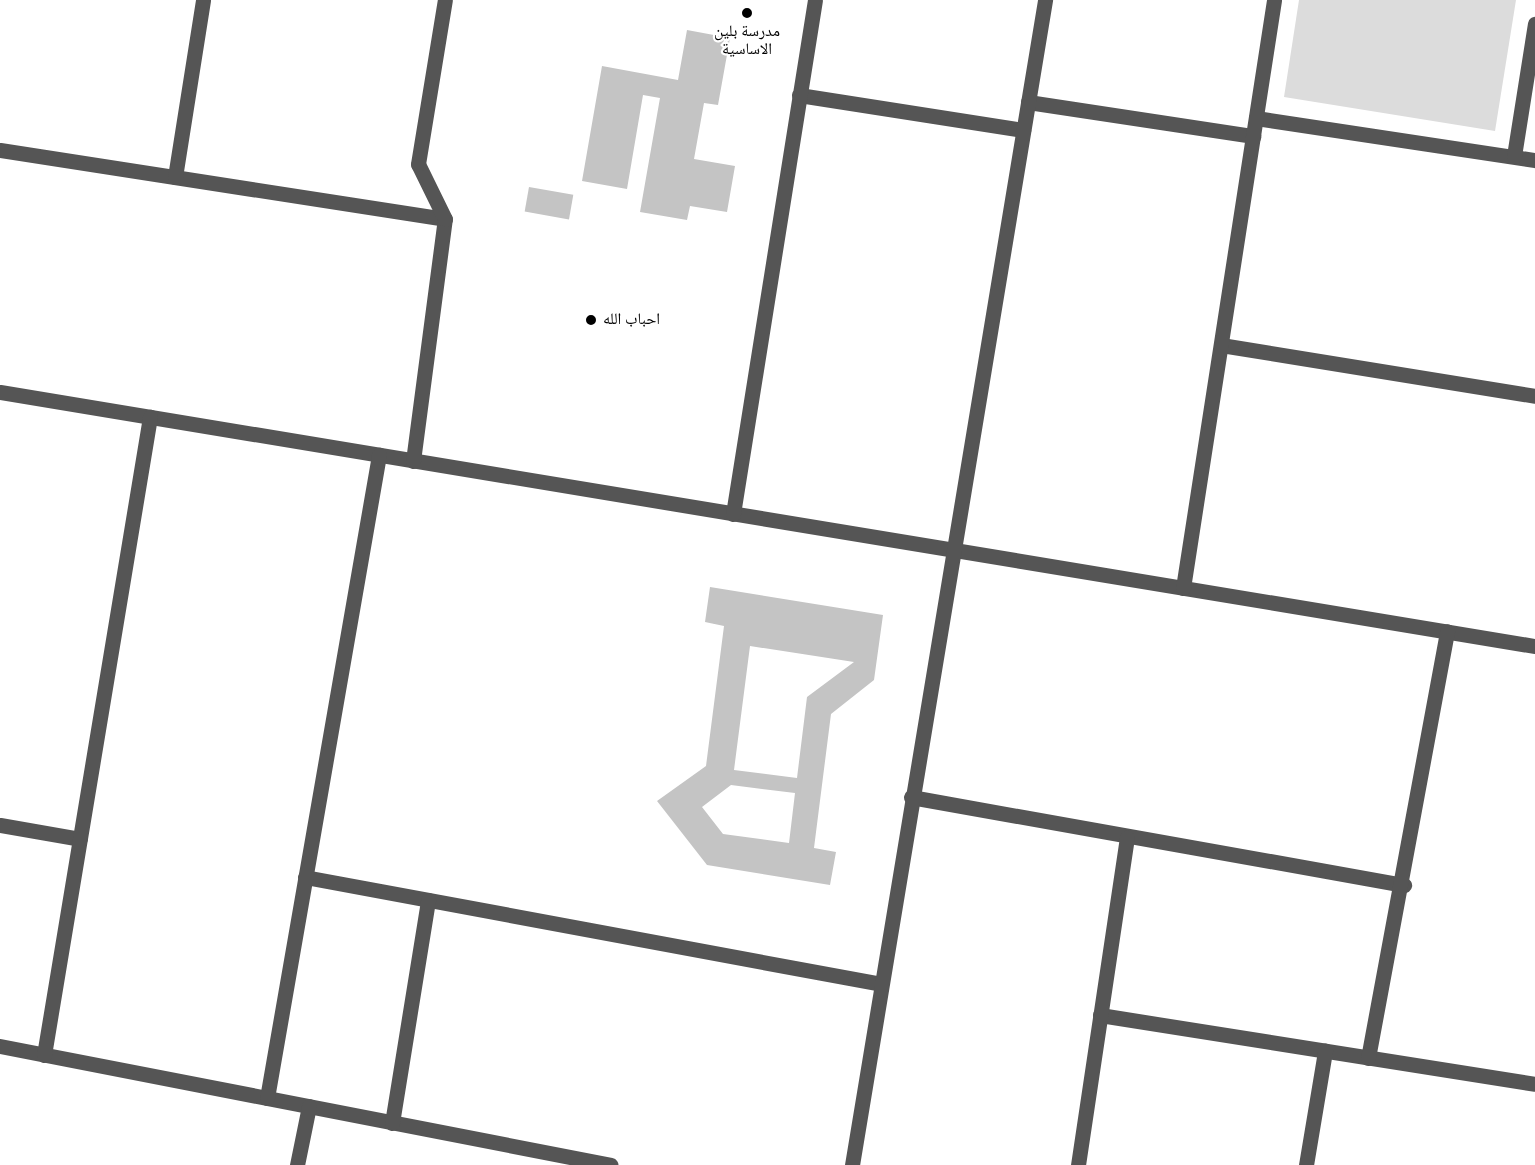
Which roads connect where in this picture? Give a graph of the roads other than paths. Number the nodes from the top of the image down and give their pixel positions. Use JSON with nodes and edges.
{"nodes":[{"id":1,"x":203,"y":0,"type":"edge"},
{"id":2,"x":445,"y":0,"type":"edge"},
{"id":3,"x":814,"y":0,"type":"edge"},
{"id":4,"x":1045,"y":0,"type":"edge"},
{"id":5,"x":1274,"y":0,"type":"edge"},
{"id":6,"x":1535,"y":24,"type":"edge"},
{"id":7,"x":800,"y":95,"type":"junction"},
{"id":8,"x":1028,"y":102,"type":"junction"},
{"id":9,"x":1256,"y":118,"type":"junction"},
{"id":10,"x":1023,"y":130,"type":"junction"},
{"id":11,"x":1253,"y":136,"type":"junction"},
{"id":12,"x":0,"y":150,"type":"edge"},
{"id":13,"x":1514,"y":156,"type":"junction"},
{"id":14,"x":1535,"y":160,"type":"edge"},
{"id":15,"x":175,"y":177,"type":"junction"},
{"id":16,"x":446,"y":219,"type":"junction"},
{"id":17,"x":1221,"y":345,"type":"junction"},
{"id":18,"x":0,"y":392,"type":"edge"},
{"id":19,"x":1535,"y":396,"type":"edge"},
{"id":20,"x":150,"y":417,"type":"junction"},
{"id":21,"x":378,"y":455,"type":"junction"},
{"id":22,"x":413,"y":460,"type":"junction"},
{"id":23,"x":733,"y":514,"type":"junction"},
{"id":24,"x":951,"y":549,"type":"junction"},
{"id":25,"x":1183,"y":588,"type":"junction"},
{"id":26,"x":1447,"y":632,"type":"junction"},
{"id":27,"x":1535,"y":646,"type":"edge"},
{"id":28,"x":911,"y":797,"type":"junction"},
{"id":29,"x":0,"y":825,"type":"edge"},
{"id":30,"x":1127,"y":838,"type":"junction"},
{"id":31,"x":80,"y":839,"type":"junction"},
{"id":32,"x":305,"y":877,"type":"junction"},
{"id":33,"x":1404,"y":885,"type":"junction"},
{"id":34,"x":428,"y":900,"type":"junction"},
{"id":35,"x":881,"y":984,"type":"junction"},
{"id":36,"x":1100,"y":1016,"type":"junction"},
{"id":37,"x":0,"y":1046,"type":"edge"},
{"id":38,"x":1325,"y":1051,"type":"junction"},
{"id":39,"x":44,"y":1055,"type":"junction"},
{"id":40,"x":1368,"y":1058,"type":"junction"},
{"id":41,"x":1535,"y":1084,"type":"edge"},
{"id":42,"x":267,"y":1098,"type":"junction"},
{"id":43,"x":309,"y":1106,"type":"junction"},
{"id":44,"x":393,"y":1123,"type":"junction"},
{"id":45,"x":297,"y":1165,"type":"edge"},
{"id":46,"x":611,"y":1165,"type":"edge"},
{"id":47,"x":852,"y":1165,"type":"edge"},
{"id":48,"x":1078,"y":1165,"type":"edge"},
{"id":49,"x":1306,"y":1165,"type":"edge"}],
"edges":[{"from":1,"to":15,"type":"street"},
{"from":2,"to":16,"type":"street"},
{"from":3,"to":7,"type":"street"},
{"from":4,"to":8,"type":"street"},
{"from":5,"to":9,"type":"street"},
{"from":6,"to":13,"type":"street"},
{"from":7,"to":10,"type":"street"},
{"from":7,"to":23,"type":"street"},
{"from":8,"to":10,"type":"street"},
{"from":8,"to":11,"type":"street"},
{"from":9,"to":11,"type":"street"},
{"from":9,"to":13,"type":"street"},
{"from":10,"to":24,"type":"street"},
{"from":11,"to":17,"type":"street"},
{"from":12,"to":15,"type":"street"},
{"from":13,"to":14,"type":"street"},
{"from":15,"to":16,"type":"street"},
{"from":16,"to":22,"type":"street"},
{"from":17,"to":19,"type":"street"},
{"from":17,"to":25,"type":"street"},
{"from":18,"to":20,"type":"street"},
{"from":20,"to":21,"type":"street"},
{"from":20,"to":31,"type":"street"},
{"from":21,"to":22,"type":"street"},
{"from":21,"to":32,"type":"street"},
{"from":22,"to":23,"type":"street"},
{"from":23,"to":24,"type":"street"},
{"from":24,"to":25,"type":"street"},
{"from":24,"to":28,"type":"street"},
{"from":25,"to":26,"type":"street"},
{"from":26,"to":27,"type":"street"},
{"from":26,"to":33,"type":"street"},
{"from":28,"to":30,"type":"street"},
{"from":28,"to":35,"type":"street"},
{"from":29,"to":31,"type":"street"},
{"from":30,"to":33,"type":"street"},
{"from":30,"to":36,"type":"street"},
{"from":31,"to":39,"type":"street"},
{"from":32,"to":34,"type":"street"},
{"from":32,"to":42,"type":"street"},
{"from":33,"to":40,"type":"street"},
{"from":34,"to":35,"type":"street"},
{"from":34,"to":44,"type":"street"},
{"from":35,"to":47,"type":"street"},
{"from":36,"to":38,"type":"street"},
{"from":36,"to":48,"type":"street"},
{"from":37,"to":39,"type":"street"},
{"from":38,"to":40,"type":"street"},
{"from":38,"to":49,"type":"street"},
{"from":39,"to":42,"type":"street"},
{"from":40,"to":41,"type":"street"},
{"from":42,"to":43,"type":"street"},
{"from":43,"to":44,"type":"street"},
{"from":43,"to":45,"type":"street"},
{"from":44,"to":46,"type":"street"}]}
